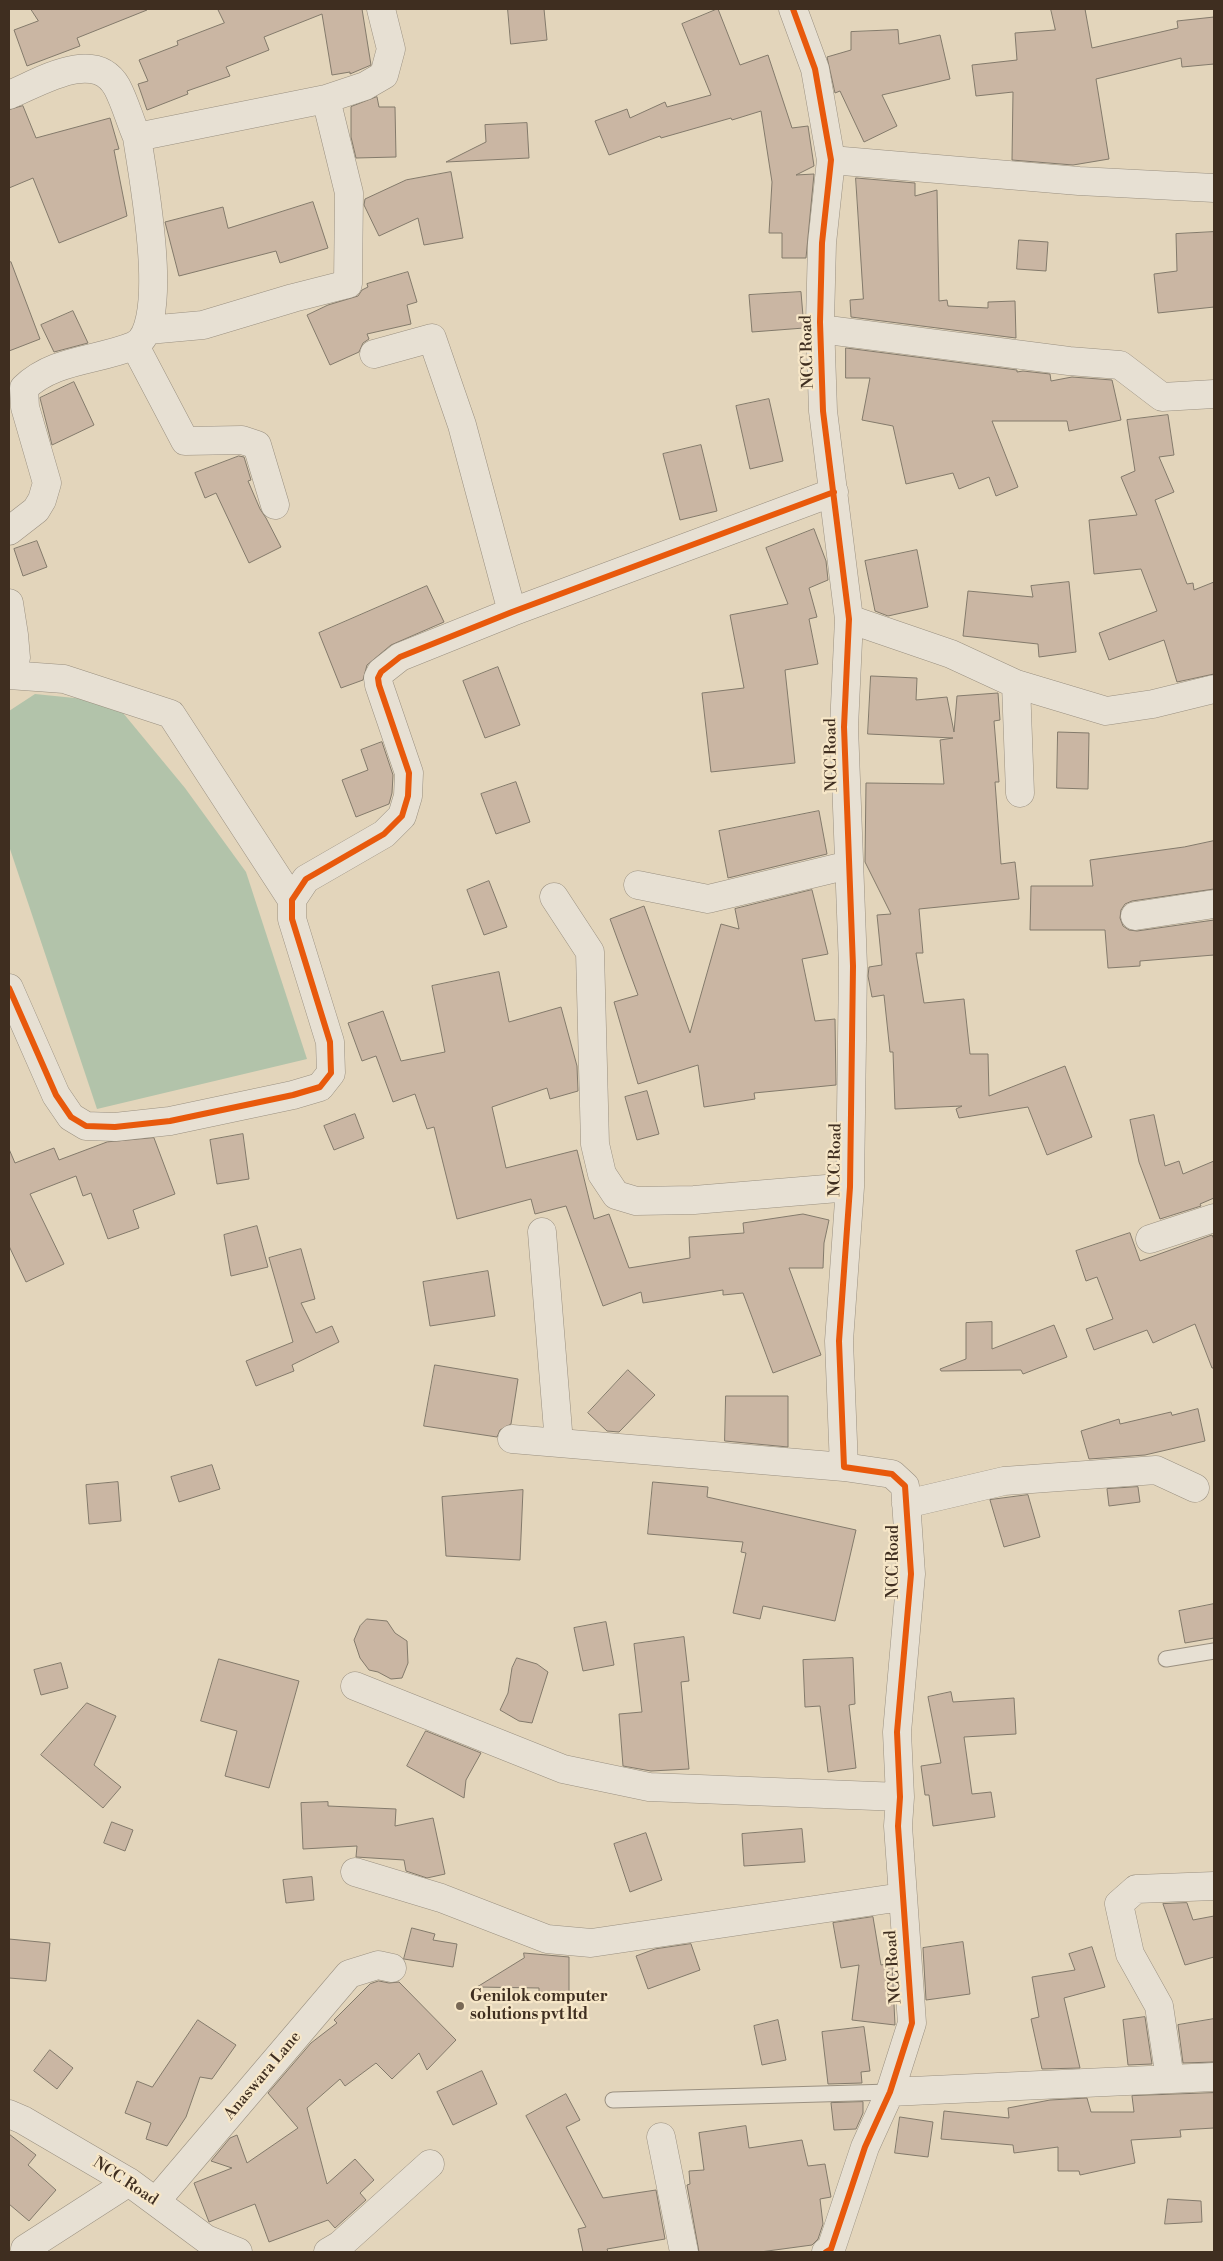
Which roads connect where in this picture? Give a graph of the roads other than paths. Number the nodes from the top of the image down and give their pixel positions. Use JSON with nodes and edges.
{"nodes":[{"id":1,"x":381,"y":9,"type":"edge"},
{"id":2,"x":793,"y":9,"type":"edge"},
{"id":3,"x":9,"y":95,"type":"edge"},
{"id":4,"x":326,"y":99,"type":"junction"},
{"id":5,"x":137,"y":137,"type":"junction"},
{"id":6,"x":831,"y":160,"type":"junction"},
{"id":7,"x":1214,"y":188,"type":"edge"},
{"id":8,"x":820,"y":329,"type":"junction"},
{"id":9,"x":141,"y":338,"type":"junction"},
{"id":10,"x":374,"y":354,"type":"dead end"},
{"id":11,"x":1214,"y":394,"type":"edge"},
{"id":12,"x":834,"y":492,"type":"junction"},
{"id":13,"x":275,"y":504,"type":"dead end"},
{"id":14,"x":9,"y":531,"type":"edge"},
{"id":15,"x":9,"y":603,"type":"edge"},
{"id":16,"x":512,"y":612,"type":"junction"},
{"id":17,"x":849,"y":620,"type":"junction"},
{"id":18,"x":9,"y":668,"type":"edge"},
{"id":19,"x":9,"y":674,"type":"edge"},
{"id":20,"x":1016,"y":684,"type":"junction"},
{"id":21,"x":1214,"y":689,"type":"edge"},
{"id":22,"x":1020,"y":793,"type":"dead end"},
{"id":23,"x":849,"y":866,"type":"junction"},
{"id":24,"x":638,"y":885,"type":"dead end"},
{"id":25,"x":554,"y":897,"type":"dead end"},
{"id":26,"x":292,"y":900,"type":"junction"},
{"id":27,"x":1214,"y":904,"type":"edge"},
{"id":28,"x":1135,"y":916,"type":"dead end"},
{"id":29,"x":9,"y":988,"type":"edge"},
{"id":30,"x":850,"y":1186,"type":"junction"},
{"id":31,"x":1214,"y":1218,"type":"edge"},
{"id":32,"x":542,"y":1232,"type":"dead end"},
{"id":33,"x":1150,"y":1239,"type":"dead end"},
{"id":34,"x":512,"y":1439,"type":"dead end"},
{"id":35,"x":559,"y":1443,"type":"junction"},
{"id":36,"x":844,"y":1468,"type":"junction"},
{"id":37,"x":1194,"y":1488,"type":"dead end"},
{"id":38,"x":906,"y":1504,"type":"junction"},
{"id":39,"x":1214,"y":1651,"type":"edge"},
{"id":40,"x":1166,"y":1659,"type":"dead end"},
{"id":41,"x":356,"y":1686,"type":"dead end"},
{"id":42,"x":900,"y":1797,"type":"junction"},
{"id":43,"x":355,"y":1872,"type":"dead end"},
{"id":44,"x":1214,"y":1886,"type":"edge"},
{"id":45,"x":902,"y":1897,"type":"junction"},
{"id":46,"x":385,"y":1966,"type":"dead end"},
{"id":47,"x":1214,"y":2076,"type":"edge"},
{"id":48,"x":1170,"y":2079,"type":"junction"},
{"id":49,"x":890,"y":2092,"type":"junction"},
{"id":50,"x":612,"y":2100,"type":"dead end"},
{"id":51,"x":9,"y":2114,"type":"edge"},
{"id":52,"x":661,"y":2137,"type":"dead end"},
{"id":53,"x":430,"y":2164,"type":"dead end"},
{"id":54,"x":128,"y":2182,"type":"junction"},
{"id":55,"x":156,"y":2201,"type":"junction"},
{"id":56,"x":197,"y":2246,"type":"edge"},
{"id":57,"x":25,"y":2249,"type":"dead end"},
{"id":58,"x":238,"y":2252,"type":"edge"},
{"id":59,"x":328,"y":2252,"type":"edge"},
{"id":60,"x":684,"y":2252,"type":"edge"},
{"id":61,"x":826,"y":2252,"type":"edge"}],
"edges":[{"from":1,"to":4,"type":"street"},
{"from":2,"to":6,"type":"street","name":"NCC Road"},
{"from":3,"to":5,"type":"street"},
{"from":4,"to":5,"type":"street"},
{"from":4,"to":9,"type":"street"},
{"from":5,"to":9,"type":"street"},
{"from":6,"to":7,"type":"street"},
{"from":6,"to":8,"type":"street","name":"NCC Road"},
{"from":8,"to":11,"type":"street"},
{"from":8,"to":12,"type":"street","name":"NCC Road"},
{"from":9,"to":13,"type":"street"},
{"from":9,"to":14,"type":"street"},
{"from":10,"to":16,"type":"street"},
{"from":12,"to":16,"type":"street"},
{"from":12,"to":17,"type":"street","name":"NCC Road"},
{"from":15,"to":18,"type":"street"},
{"from":16,"to":26,"type":"street"},
{"from":17,"to":20,"type":"street"},
{"from":17,"to":23,"type":"street","name":"NCC Road"},
{"from":19,"to":26,"type":"street"},
{"from":20,"to":21,"type":"street"},
{"from":20,"to":22,"type":"street"},
{"from":23,"to":24,"type":"street"},
{"from":23,"to":30,"type":"street","name":"NCC Road"},
{"from":25,"to":30,"type":"street"},
{"from":26,"to":29,"type":"street"},
{"from":27,"to":28,"type":"street"},
{"from":30,"to":36,"type":"street","name":"NCC Road"},
{"from":31,"to":33,"type":"street"},
{"from":32,"to":35,"type":"street"},
{"from":34,"to":35,"type":"street"},
{"from":35,"to":36,"type":"street"},
{"from":36,"to":38,"type":"street","name":"NCC Road"},
{"from":37,"to":38,"type":"street"},
{"from":38,"to":42,"type":"street","name":"NCC Road"},
{"from":39,"to":40,"type":"lane"},
{"from":41,"to":42,"type":"street"},
{"from":42,"to":45,"type":"street","name":"NCC Road"},
{"from":43,"to":45,"type":"street"},
{"from":44,"to":48,"type":"street"},
{"from":45,"to":49,"type":"street","name":"NCC Road"},
{"from":46,"to":55,"type":"street","name":"Anaswara Lane"},
{"from":47,"to":48,"type":"street"},
{"from":48,"to":49,"type":"street"},
{"from":49,"to":50,"type":"lane"},
{"from":49,"to":61,"type":"street","name":"NCC Road"},
{"from":51,"to":54,"type":"street","name":"NCC Road"},
{"from":52,"to":60,"type":"street"},
{"from":53,"to":59,"type":"street"},
{"from":54,"to":55,"type":"street","name":"NCC Road"},
{"from":54,"to":57,"type":"street"},
{"from":55,"to":56,"type":"street","name":"NCC Road"},
{"from":56,"to":58,"type":"street","name":"NCC Road"}]}
